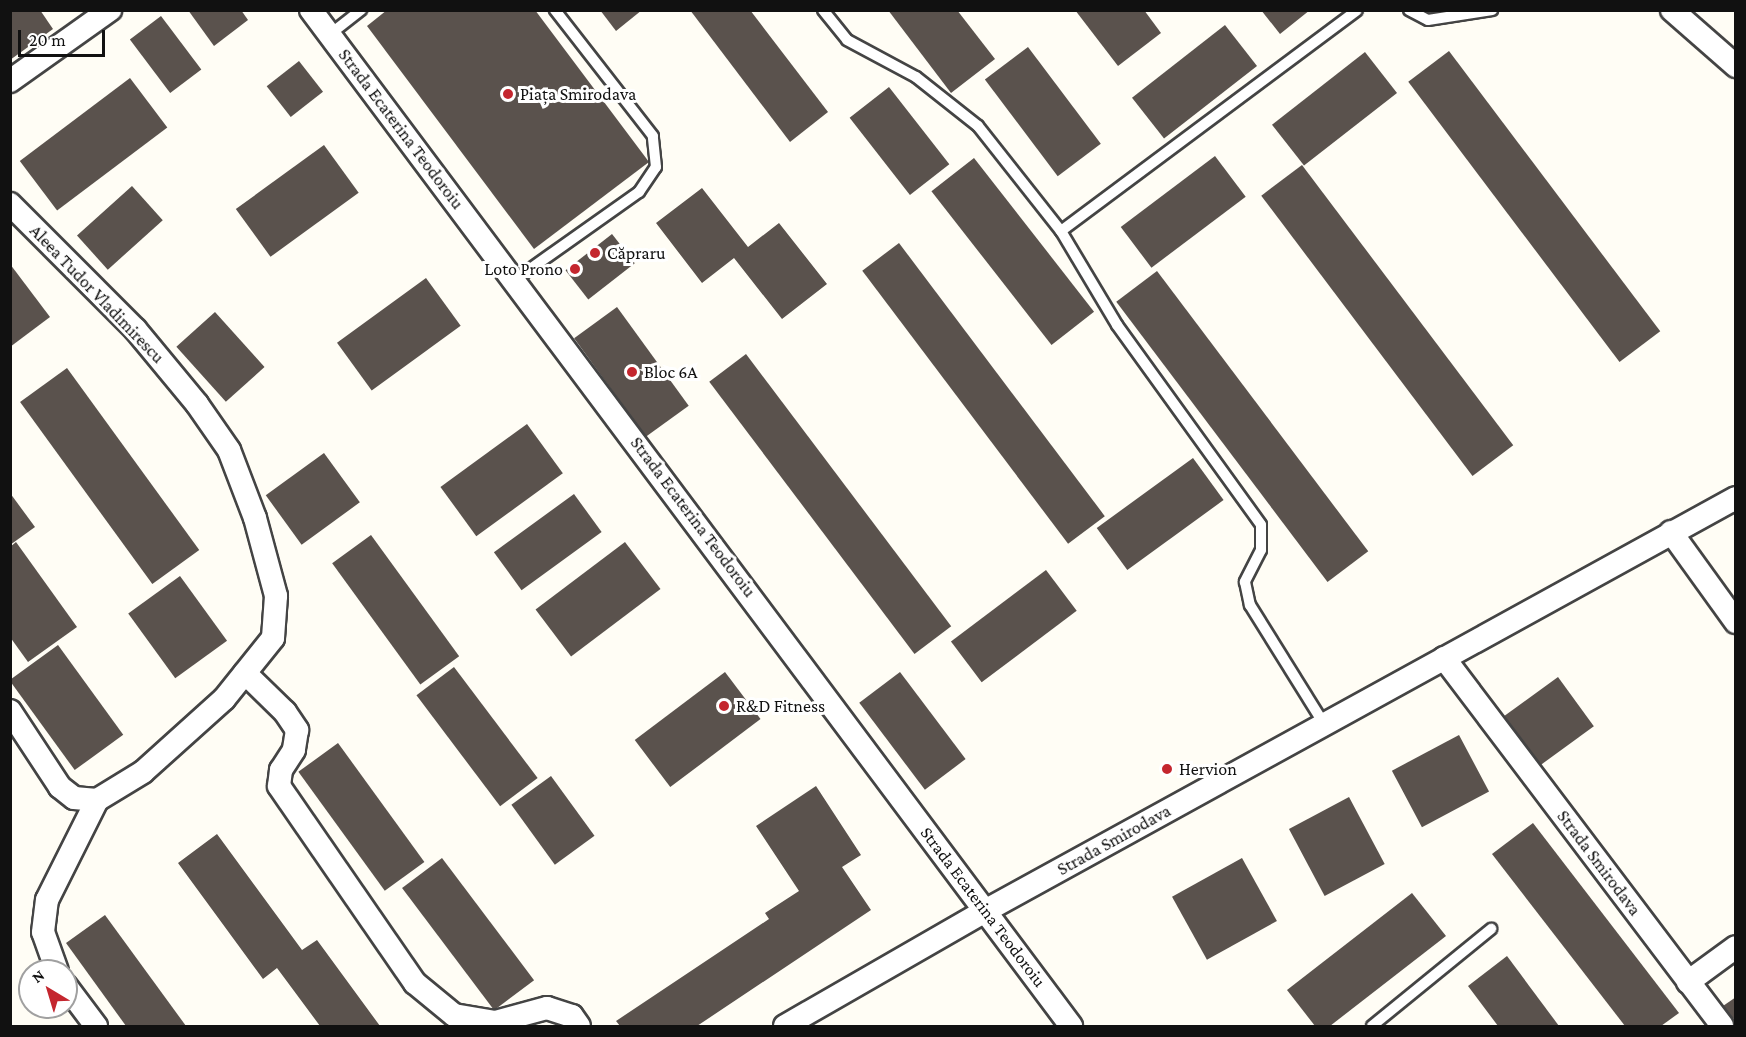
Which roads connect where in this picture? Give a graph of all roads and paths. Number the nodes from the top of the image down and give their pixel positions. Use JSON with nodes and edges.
{"nodes":[{"id":1,"x":311,"y":10,"type":"edge"},
{"id":2,"x":361,"y":10,"type":"edge"},
{"id":3,"x":555,"y":10,"type":"edge"},
{"id":4,"x":823,"y":10,"type":"edge"},
{"id":5,"x":1357,"y":10,"type":"edge"},
{"id":6,"x":1409,"y":10,"type":"edge"},
{"id":7,"x":1492,"y":10,"type":"edge"},
{"id":8,"x":1672,"y":10,"type":"edge"},
{"id":9,"x":107,"y":11,"type":"edge"},
{"id":10,"x":329,"y":35,"type":"junction"},
{"id":11,"x":1736,"y":66,"type":"edge"},
{"id":12,"x":10,"y":81,"type":"edge"},
{"id":13,"x":10,"y":204,"type":"edge"},
{"id":14,"x":1061,"y":231,"type":"junction"},
{"id":15,"x":516,"y":279,"type":"junction"},
{"id":16,"x":1736,"y":498,"type":"edge"},
{"id":17,"x":1671,"y":532,"type":"junction"},
{"id":18,"x":1736,"y":622,"type":"edge"},
{"id":19,"x":1444,"y":658,"type":"junction"},
{"id":20,"x":245,"y":673,"type":"junction"},
{"id":21,"x":10,"y":711,"type":"edge"},
{"id":22,"x":1324,"y":724,"type":"junction"},
{"id":23,"x":97,"y":800,"type":"junction"},
{"id":24,"x":985,"y":911,"type":"junction"},
{"id":25,"x":1491,"y":928,"type":"dead end"},
{"id":26,"x":1736,"y":947,"type":"edge"},
{"id":27,"x":53,"y":959,"type":"edge"},
{"id":28,"x":1688,"y":982,"type":"junction"},
{"id":29,"x":78,"y":1002,"type":"edge"},
{"id":30,"x":96,"y":1026,"type":"edge"},
{"id":31,"x":579,"y":1026,"type":"edge"},
{"id":32,"x":785,"y":1026,"type":"edge"},
{"id":33,"x":1071,"y":1026,"type":"edge"},
{"id":34,"x":1372,"y":1026,"type":"edge"},
{"id":35,"x":1722,"y":1026,"type":"edge"}],
"edges":[{"from":1,"to":10,"type":"street","name":"Strada Ecaterina Teodoroiu"},
{"from":2,"to":10,"type":"lane"},
{"from":3,"to":15,"type":"lane"},
{"from":4,"to":14,"type":"lane"},
{"from":5,"to":14,"type":"lane"},
{"from":6,"to":7,"type":"lane"},
{"from":8,"to":11,"type":"street"},
{"from":9,"to":12,"type":"street"},
{"from":10,"to":15,"type":"street","name":"Strada Ecaterina Teodoroiu"},
{"from":13,"to":20,"type":"street","name":"Aleea Tudor Vladimirescu"},
{"from":14,"to":22,"type":"lane"},
{"from":15,"to":24,"type":"street","name":"Strada Ecaterina Teodoroiu"},
{"from":16,"to":17,"type":"street","name":"Strada Smirodava"},
{"from":17,"to":18,"type":"street"},
{"from":17,"to":19,"type":"street","name":"Strada Smirodava"},
{"from":19,"to":22,"type":"street","name":"Strada Smirodava"},
{"from":19,"to":28,"type":"street","name":"Strada Smirodava"},
{"from":20,"to":23,"type":"street","name":"Aleea Tudor Vladimirescu"},
{"from":20,"to":31,"type":"street"},
{"from":21,"to":23,"type":"street"},
{"from":22,"to":24,"type":"street","name":"Strada Smirodava"},
{"from":23,"to":27,"type":"street"},
{"from":24,"to":32,"type":"street","name":"Strada Smirodava"},
{"from":24,"to":33,"type":"street","name":"Strada Ecaterina Teodoroiu"},
{"from":25,"to":34,"type":"lane"},
{"from":26,"to":28,"type":"street"},
{"from":28,"to":35,"type":"street","name":"Strada Smirodava"},
{"from":29,"to":30,"type":"street"}]}
